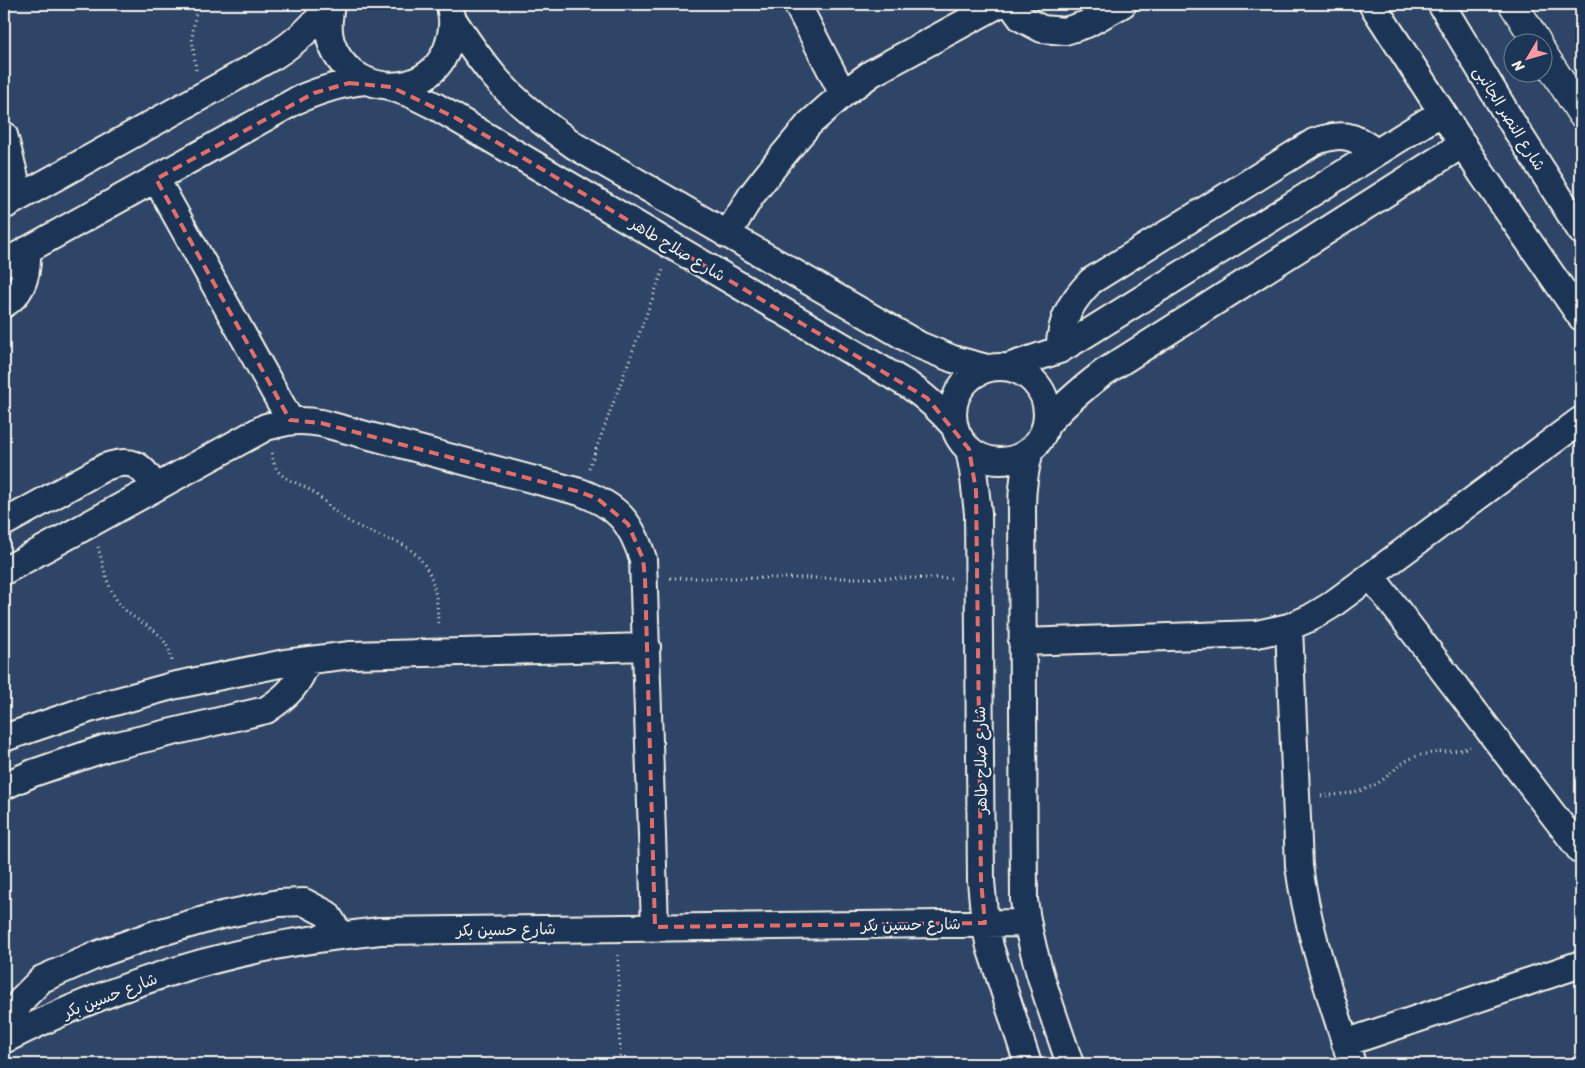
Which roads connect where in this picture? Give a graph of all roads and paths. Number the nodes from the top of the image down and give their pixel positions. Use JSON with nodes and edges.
{"nodes":[{"id":1,"x":197,"y":4,"type":"edge"},
{"id":2,"x":331,"y":4,"type":"edge"},
{"id":3,"x":797,"y":4,"type":"edge"},
{"id":4,"x":999,"y":4,"type":"edge"},
{"id":5,"x":1011,"y":4,"type":"edge"},
{"id":6,"x":1123,"y":4,"type":"edge"},
{"id":7,"x":1372,"y":4,"type":"edge"},
{"id":8,"x":1442,"y":4,"type":"edge"},
{"id":9,"x":1513,"y":4,"type":"edge"},
{"id":10,"x":450,"y":11,"type":"edge"},
{"id":11,"x":1531,"y":32,"type":"edge"},
{"id":12,"x":1552,"y":68,"type":"edge"},
{"id":13,"x":366,"y":82,"type":"junction"},
{"id":14,"x":391,"y":87,"type":"junction"},
{"id":15,"x":843,"y":94,"type":"junction"},
{"id":16,"x":199,"y":98,"type":"junction"},
{"id":17,"x":1442,"y":112,"type":"junction"},
{"id":18,"x":1581,"y":113,"type":"edge"},
{"id":19,"x":4,"y":134,"type":"edge"},
{"id":20,"x":1463,"y":144,"type":"junction"},
{"id":21,"x":1376,"y":153,"type":"junction"},
{"id":22,"x":156,"y":179,"type":"junction"},
{"id":23,"x":1310,"y":195,"type":"junction"},
{"id":24,"x":12,"y":202,"type":"edge"},
{"id":25,"x":1332,"y":228,"type":"junction"},
{"id":26,"x":1581,"y":230,"type":"edge"},
{"id":27,"x":727,"y":235,"type":"junction"},
{"id":28,"x":672,"y":246,"type":"junction"},
{"id":29,"x":28,"y":250,"type":"junction"},
{"id":30,"x":4,"y":263,"type":"edge"},
{"id":31,"x":4,"y":304,"type":"edge"},
{"id":32,"x":1581,"y":317,"type":"edge"},
{"id":33,"x":1059,"y":350,"type":"junction"},
{"id":34,"x":998,"y":368,"type":"junction"},
{"id":35,"x":1581,"y":420,"type":"edge"},
{"id":36,"x":278,"y":423,"type":"junction"},
{"id":37,"x":1046,"y":425,"type":"junction"},
{"id":38,"x":955,"y":427,"type":"junction"},
{"id":39,"x":969,"y":449,"type":"junction"},
{"id":40,"x":1030,"y":450,"type":"junction"},
{"id":41,"x":154,"y":488,"type":"junction"},
{"id":42,"x":580,"y":492,"type":"junction"},
{"id":43,"x":4,"y":523,"type":"edge"},
{"id":44,"x":90,"y":523,"type":"junction"},
{"id":45,"x":4,"y":571,"type":"edge"},
{"id":46,"x":1371,"y":576,"type":"junction"},
{"id":47,"x":644,"y":578,"type":"junction"},
{"id":48,"x":978,"y":578,"type":"junction"},
{"id":49,"x":1289,"y":627,"type":"junction"},
{"id":50,"x":1022,"y":642,"type":"junction"},
{"id":51,"x":647,"y":647,"type":"junction"},
{"id":52,"x":439,"y":652,"type":"junction"},
{"id":53,"x":308,"y":660,"type":"junction"},
{"id":54,"x":172,"y":686,"type":"junction"},
{"id":55,"x":1491,"y":733,"type":"junction"},
{"id":56,"x":4,"y":738,"type":"edge"},
{"id":57,"x":4,"y":786,"type":"edge"},
{"id":58,"x":1296,"y":798,"type":"junction"},
{"id":59,"x":1581,"y":851,"type":"edge"},
{"id":60,"x":1027,"y":922,"type":"junction"},
{"id":61,"x":985,"y":923,"type":"junction"},
{"id":62,"x":655,"y":927,"type":"junction"},
{"id":63,"x":617,"y":928,"type":"junction"},
{"id":64,"x":341,"y":936,"type":"junction"},
{"id":65,"x":1581,"y":964,"type":"edge"},
{"id":66,"x":4,"y":1026,"type":"edge"},
{"id":67,"x":4,"y":1040,"type":"edge"},
{"id":68,"x":1349,"y":1054,"type":"edge"},
{"id":69,"x":620,"y":1064,"type":"edge"},
{"id":70,"x":1028,"y":1064,"type":"edge"},
{"id":71,"x":1070,"y":1064,"type":"edge"}],
"edges":[{"from":1,"to":16,"type":"path"},
{"from":2,"to":13,"type":"street"},
{"from":2,"to":16,"type":"street"},
{"from":3,"to":15,"type":"street"},
{"from":4,"to":15,"type":"street"},
{"from":5,"to":6,"type":"street"},
{"from":7,"to":17,"type":"street"},
{"from":8,"to":26,"type":"street","name":"شارع النصر الجانبى"},
{"from":9,"to":11,"type":"main road"},
{"from":10,"to":14,"type":"street"},
{"from":10,"to":27,"type":"street"},
{"from":12,"to":18,"type":"main road"},
{"from":13,"to":14,"type":"street","name":"شارع صلاح طاهر"},
{"from":13,"to":22,"type":"street"},
{"from":14,"to":28,"type":"street","name":"شارع صلاح طاهر"},
{"from":15,"to":27,"type":"street"},
{"from":16,"to":24,"type":"street"},
{"from":17,"to":20,"type":"street"},
{"from":17,"to":21,"type":"street"},
{"from":19,"to":24,"type":"street"},
{"from":20,"to":25,"type":"street"},
{"from":20,"to":32,"type":"street"},
{"from":21,"to":23,"type":"street"},
{"from":21,"to":33,"type":"street"},
{"from":22,"to":29,"type":"street"},
{"from":22,"to":36,"type":"street"},
{"from":23,"to":25,"type":"street"},
{"from":23,"to":33,"type":"street"},
{"from":25,"to":37,"type":"street"},
{"from":27,"to":34,"type":"street"},
{"from":28,"to":38,"type":"street","name":"شارع صلاح طاهر"},
{"from":28,"to":42,"type":"path"},
{"from":29,"to":30,"type":"street"},
{"from":29,"to":31,"type":"street"},
{"from":33,"to":34,"type":"street"},
{"from":34,"to":37,"type":"street"},
{"from":34,"to":38,"type":"street"},
{"from":35,"to":46,"type":"street"},
{"from":36,"to":41,"type":"street"},
{"from":36,"to":42,"type":"street"},
{"from":36,"to":52,"type":"path"},
{"from":37,"to":40,"type":"street"},
{"from":38,"to":39,"type":"street"},
{"from":39,"to":40,"type":"street"},
{"from":39,"to":48,"type":"street","name":"شارع صلاح طاهر"},
{"from":40,"to":50,"type":"street"},
{"from":41,"to":43,"type":"street"},
{"from":41,"to":44,"type":"street"},
{"from":42,"to":47,"type":"street"},
{"from":44,"to":45,"type":"street"},
{"from":44,"to":54,"type":"path"},
{"from":46,"to":49,"type":"street"},
{"from":46,"to":55,"type":"street"},
{"from":47,"to":48,"type":"path"},
{"from":47,"to":51,"type":"street"},
{"from":48,"to":61,"type":"street","name":"شارع صلاح طاهر"},
{"from":49,"to":50,"type":"street"},
{"from":49,"to":58,"type":"street"},
{"from":50,"to":60,"type":"street"},
{"from":51,"to":52,"type":"street"},
{"from":51,"to":62,"type":"street"},
{"from":52,"to":53,"type":"street"},
{"from":53,"to":54,"type":"street"},
{"from":53,"to":57,"type":"street"},
{"from":54,"to":56,"type":"street"},
{"from":55,"to":58,"type":"path"},
{"from":55,"to":59,"type":"street"},
{"from":58,"to":68,"type":"street"},
{"from":60,"to":61,"type":"street","name":"شارع حسين بكر"},
{"from":60,"to":71,"type":"street"},
{"from":61,"to":62,"type":"street","name":"شارع حسين بكر"},
{"from":61,"to":70,"type":"street","name":"شارع صلاح طاهر"},
{"from":62,"to":63,"type":"street","name":"شارع حسين بكر"},
{"from":63,"to":64,"type":"street","name":"شارع حسين بكر"},
{"from":63,"to":69,"type":"path"},
{"from":64,"to":66,"type":"street"},
{"from":64,"to":67,"type":"street","name":"شارع حسين بكر"},
{"from":65,"to":68,"type":"street"}]}
